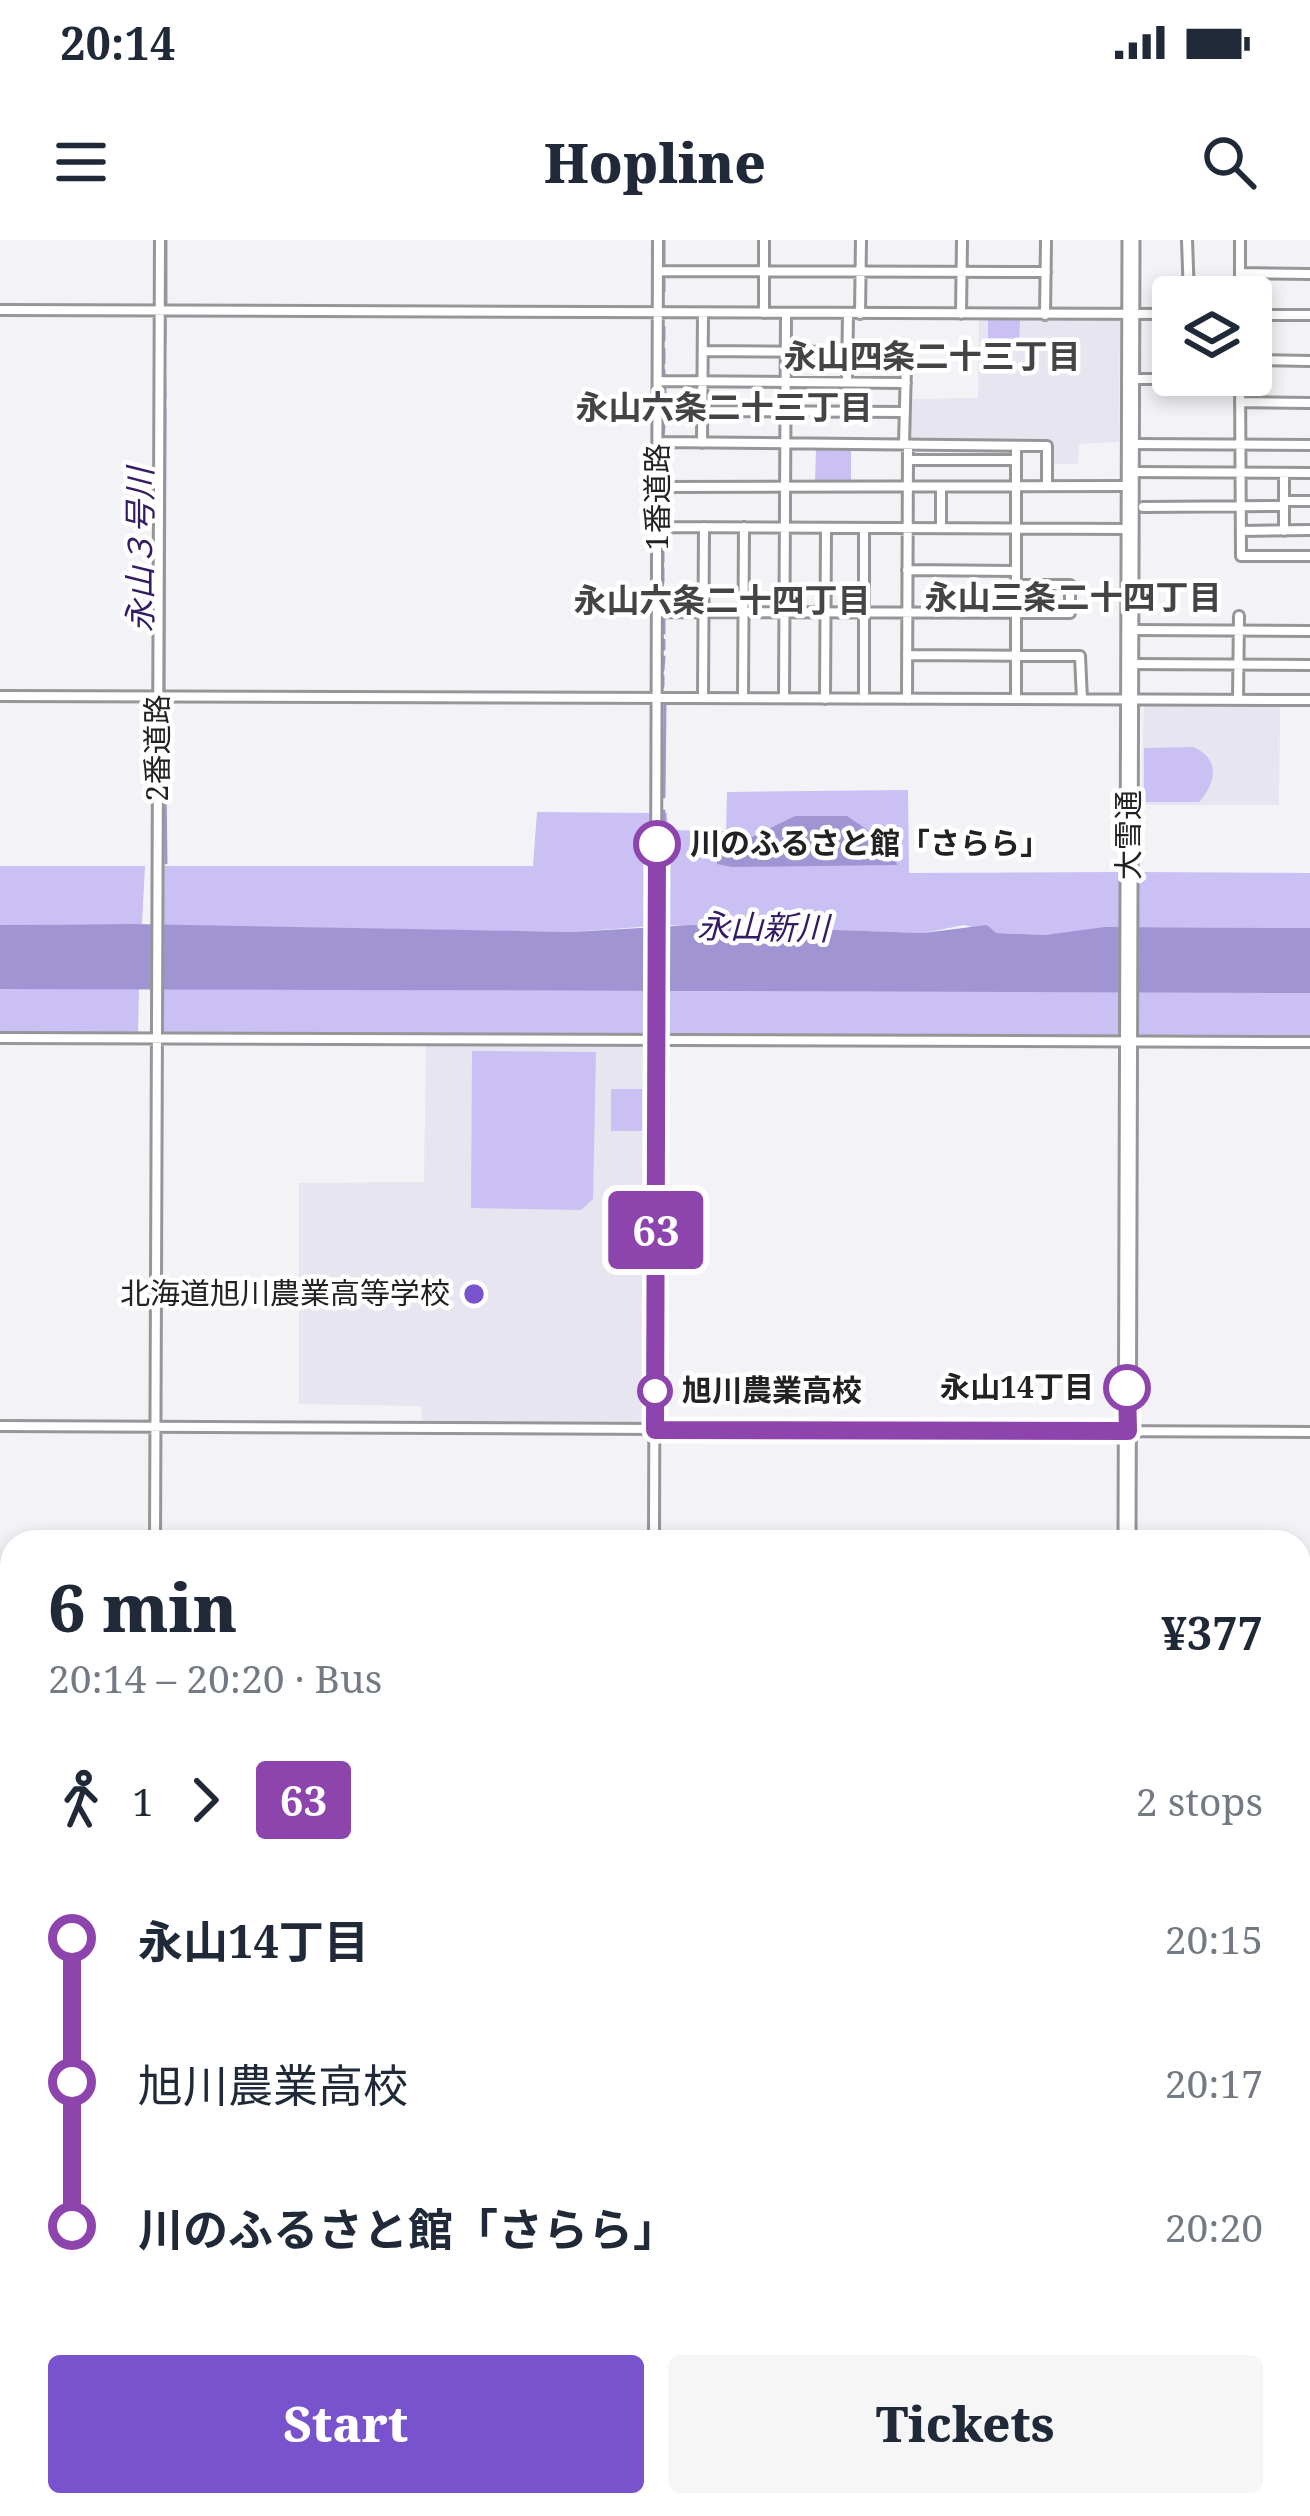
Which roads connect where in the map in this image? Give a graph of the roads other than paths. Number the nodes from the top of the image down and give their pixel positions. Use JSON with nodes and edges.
{"nodes":[{"id":1,"x":160,"y":240,"type":"edge"},
{"id":2,"x":658,"y":240,"type":"edge"},
{"id":3,"x":764,"y":240,"type":"edge"},
{"id":4,"x":861,"y":240,"type":"edge"},
{"id":5,"x":962,"y":240,"type":"edge"},
{"id":6,"x":1046,"y":240,"type":"edge"},
{"id":7,"x":1131,"y":240,"type":"edge"},
{"id":8,"x":1187,"y":240,"type":"edge"},
{"id":9,"x":1240,"y":240,"type":"edge"},
{"id":10,"x":658,"y":271,"type":"junction"},
{"id":11,"x":764,"y":271,"type":"junction"},
{"id":12,"x":860,"y":272,"type":"junction"},
{"id":13,"x":962,"y":272,"type":"junction"},
{"id":14,"x":1046,"y":272,"type":"junction"},
{"id":15,"x":1240,"y":273,"type":"joint"},
{"id":16,"x":1310,"y":274,"type":"edge"},
{"id":17,"x":1188,"y":276,"type":"edge"},
{"id":18,"x":0,"y":310,"type":"edge"},
{"id":19,"x":160,"y":310,"type":"junction"},
{"id":20,"x":658,"y":313,"type":"junction"},
{"id":21,"x":703,"y":313,"type":"junction"},
{"id":22,"x":764,"y":313,"type":"junction"},
{"id":23,"x":787,"y":314,"type":"junction"},
{"id":24,"x":848,"y":314,"type":"junction"},
{"id":25,"x":860,"y":314,"type":"junction"},
{"id":26,"x":961,"y":314,"type":"junction"},
{"id":27,"x":1046,"y":314,"type":"junction"},
{"id":28,"x":1130,"y":314,"type":"junction"},
{"id":29,"x":1152,"y":314,"type":"edge"},
{"id":30,"x":1272,"y":315,"type":"edge"},
{"id":31,"x":1310,"y":315,"type":"edge"},
{"id":32,"x":703,"y":351,"type":"junction"},
{"id":33,"x":787,"y":352,"type":"junction"},
{"id":34,"x":848,"y":352,"type":"junction"},
{"id":35,"x":1272,"y":360,"type":"edge"},
{"id":36,"x":1310,"y":361,"type":"edge"},
{"id":37,"x":906,"y":366,"type":"dead end"},
{"id":38,"x":1152,"y":379,"type":"edge"},
{"id":39,"x":1130,"y":380,"type":"junction"},
{"id":40,"x":658,"y":381,"type":"junction"},
{"id":41,"x":702,"y":381,"type":"junction"},
{"id":42,"x":847,"y":381,"type":"junction"},
{"id":43,"x":787,"y":382,"type":"junction"},
{"id":44,"x":906,"y":383,"type":"junction"},
{"id":45,"x":1240,"y":396,"type":"edge"},
{"id":46,"x":1240,"y":403,"type":"junction"},
{"id":47,"x":1310,"y":403,"type":"edge"},
{"id":48,"x":703,"y":411,"type":"junction"},
{"id":49,"x":787,"y":412,"type":"junction"},
{"id":50,"x":905,"y":412,"type":"junction"},
{"id":51,"x":658,"y":442,"type":"junction"},
{"id":52,"x":702,"y":443,"type":"junction"},
{"id":53,"x":786,"y":443,"type":"junction"},
{"id":54,"x":1130,"y":444,"type":"junction"},
{"id":55,"x":906,"y":445,"type":"junction"},
{"id":56,"x":1240,"y":445,"type":"junction"},
{"id":57,"x":1310,"y":445,"type":"edge"},
{"id":58,"x":1016,"y":446,"type":"junction"},
{"id":59,"x":908,"y":460,"type":"junction"},
{"id":60,"x":1016,"y":460,"type":"junction"},
{"id":61,"x":1240,"y":473,"type":"junction"},
{"id":62,"x":1310,"y":473,"type":"edge"},
{"id":63,"x":1284,"y":474,"type":"junction"},
{"id":64,"x":1130,"y":479,"type":"junction"},
{"id":65,"x":908,"y":486,"type":"junction"},
{"id":66,"x":1016,"y":486,"type":"junction"},
{"id":67,"x":1047,"y":486,"type":"junction"},
{"id":68,"x":658,"y":487,"type":"junction"},
{"id":69,"x":786,"y":487,"type":"junction"},
{"id":70,"x":941,"y":487,"type":"junction"},
{"id":71,"x":1310,"y":501,"type":"edge"},
{"id":72,"x":1284,"y":504,"type":"junction"},
{"id":73,"x":1240,"y":506,"type":"junction"},
{"id":74,"x":1143,"y":507,"type":"dead end"},
{"id":75,"x":658,"y":527,"type":"junction"},
{"id":76,"x":704,"y":527,"type":"junction"},
{"id":77,"x":744,"y":527,"type":"junction"},
{"id":78,"x":786,"y":528,"type":"junction"},
{"id":79,"x":826,"y":528,"type":"junction"},
{"id":80,"x":864,"y":528,"type":"junction"},
{"id":81,"x":908,"y":528,"type":"junction"},
{"id":82,"x":940,"y":528,"type":"junction"},
{"id":83,"x":1016,"y":528,"type":"junction"},
{"id":84,"x":1130,"y":529,"type":"junction"},
{"id":85,"x":1310,"y":530,"type":"edge"},
{"id":86,"x":1241,"y":531,"type":"junction"},
{"id":87,"x":1285,"y":531,"type":"junction"},
{"id":88,"x":1310,"y":556,"type":"edge"},
{"id":89,"x":907,"y":570,"type":"junction"},
{"id":90,"x":1016,"y":571,"type":"junction"},
{"id":91,"x":1016,"y":585,"type":"junction"},
{"id":92,"x":658,"y":612,"type":"junction"},
{"id":93,"x":703,"y":612,"type":"junction"},
{"id":94,"x":743,"y":612,"type":"junction"},
{"id":95,"x":785,"y":612,"type":"junction"},
{"id":96,"x":826,"y":613,"type":"junction"},
{"id":97,"x":865,"y":613,"type":"junction"},
{"id":98,"x":908,"y":613,"type":"junction"},
{"id":99,"x":1016,"y":613,"type":"junction"},
{"id":100,"x":1240,"y":616,"type":"dead end"},
{"id":101,"x":1130,"y":631,"type":"junction"},
{"id":102,"x":1238,"y":631,"type":"junction"},
{"id":103,"x":1310,"y":631,"type":"edge"},
{"id":104,"x":907,"y":655,"type":"junction"},
{"id":105,"x":1016,"y":656,"type":"junction"},
{"id":106,"x":1130,"y":664,"type":"junction"},
{"id":107,"x":1238,"y":665,"type":"junction"},
{"id":108,"x":1310,"y":665,"type":"edge"},
{"id":109,"x":0,"y":696,"type":"edge"},
{"id":110,"x":158,"y":696,"type":"junction"},
{"id":111,"x":658,"y":698,"type":"junction"},
{"id":112,"x":703,"y":698,"type":"junction"},
{"id":113,"x":743,"y":698,"type":"junction"},
{"id":114,"x":784,"y":698,"type":"junction"},
{"id":115,"x":825,"y":698,"type":"junction"},
{"id":116,"x":865,"y":699,"type":"junction"},
{"id":117,"x":907,"y":699,"type":"junction"},
{"id":118,"x":1016,"y":699,"type":"junction"},
{"id":119,"x":1082,"y":699,"type":"junction"},
{"id":120,"x":1129,"y":699,"type":"junction"},
{"id":121,"x":1238,"y":700,"type":"junction"},
{"id":122,"x":1310,"y":700,"type":"edge"},
{"id":123,"x":0,"y":1037,"type":"edge"},
{"id":124,"x":157,"y":1038,"type":"junction"},
{"id":125,"x":656,"y":1041,"type":"junction"},
{"id":126,"x":1128,"y":1042,"type":"junction"},
{"id":127,"x":1310,"y":1042,"type":"edge"},
{"id":128,"x":0,"y":1426,"type":"edge"},
{"id":129,"x":155,"y":1427,"type":"junction"},
{"id":130,"x":655,"y":1430,"type":"junction"},
{"id":131,"x":1128,"y":1431,"type":"junction"},
{"id":132,"x":1310,"y":1432,"type":"edge"},
{"id":133,"x":155,"y":1530,"type":"edge"},
{"id":134,"x":654,"y":1530,"type":"edge"},
{"id":135,"x":1127,"y":1530,"type":"edge"}],
"edges":[{"from":1,"to":19,"type":"street","name":"2番道路"},
{"from":2,"to":10,"type":"street","name":"1番道路"},
{"from":3,"to":11,"type":"street"},
{"from":4,"to":12,"type":"street"},
{"from":5,"to":13,"type":"street"},
{"from":6,"to":14,"type":"street"},
{"from":7,"to":28,"type":"highway","name":"大雪通"},
{"from":8,"to":17,"type":"street"},
{"from":9,"to":15,"type":"street"},
{"from":10,"to":11,"type":"street"},
{"from":10,"to":20,"type":"street","name":"1番道路"},
{"from":11,"to":12,"type":"street"},
{"from":11,"to":22,"type":"street"},
{"from":12,"to":13,"type":"street"},
{"from":12,"to":25,"type":"street"},
{"from":13,"to":14,"type":"street"},
{"from":13,"to":26,"type":"street"},
{"from":14,"to":27,"type":"street"},
{"from":15,"to":16,"type":"street"},
{"from":18,"to":19,"type":"street"},
{"from":19,"to":20,"type":"street"},
{"from":19,"to":110,"type":"street","name":"2番道路"},
{"from":20,"to":21,"type":"street"},
{"from":20,"to":40,"type":"street","name":"1番道路"},
{"from":21,"to":22,"type":"street"},
{"from":21,"to":32,"type":"street"},
{"from":22,"to":23,"type":"street"},
{"from":23,"to":24,"type":"street"},
{"from":23,"to":33,"type":"street"},
{"from":24,"to":25,"type":"street"},
{"from":24,"to":34,"type":"street"},
{"from":25,"to":26,"type":"street"},
{"from":26,"to":27,"type":"street"},
{"from":27,"to":28,"type":"street"},
{"from":28,"to":29,"type":"street"},
{"from":28,"to":39,"type":"highway","name":"大雪通"},
{"from":30,"to":31,"type":"street"},
{"from":32,"to":33,"type":"street"},
{"from":32,"to":41,"type":"street"},
{"from":33,"to":34,"type":"street"},
{"from":33,"to":43,"type":"street"},
{"from":34,"to":42,"type":"street"},
{"from":35,"to":36,"type":"street"},
{"from":37,"to":44,"type":"street"},
{"from":38,"to":39,"type":"street"},
{"from":39,"to":54,"type":"highway","name":"大雪通"},
{"from":40,"to":41,"type":"street"},
{"from":40,"to":51,"type":"street","name":"1番道路"},
{"from":41,"to":43,"type":"street"},
{"from":41,"to":48,"type":"street"},
{"from":42,"to":43,"type":"street"},
{"from":42,"to":44,"type":"street"},
{"from":43,"to":49,"type":"street"},
{"from":44,"to":50,"type":"street"},
{"from":45,"to":46,"type":"street"},
{"from":46,"to":47,"type":"street"},
{"from":46,"to":56,"type":"street"},
{"from":48,"to":49,"type":"street"},
{"from":48,"to":52,"type":"street"},
{"from":49,"to":50,"type":"street"},
{"from":49,"to":53,"type":"street"},
{"from":50,"to":55,"type":"street"},
{"from":51,"to":52,"type":"street"},
{"from":51,"to":68,"type":"street","name":"1番道路"},
{"from":52,"to":53,"type":"street"},
{"from":53,"to":55,"type":"street"},
{"from":53,"to":69,"type":"street"},
{"from":54,"to":56,"type":"street"},
{"from":54,"to":64,"type":"highway","name":"大雪通"},
{"from":55,"to":58,"type":"street"},
{"from":55,"to":59,"type":"street"},
{"from":56,"to":57,"type":"street"},
{"from":56,"to":61,"type":"street"},
{"from":58,"to":60,"type":"street"},
{"from":58,"to":67,"type":"street"},
{"from":59,"to":60,"type":"street"},
{"from":59,"to":65,"type":"street"},
{"from":60,"to":66,"type":"street"},
{"from":61,"to":63,"type":"street"},
{"from":61,"to":64,"type":"street"},
{"from":61,"to":73,"type":"street"},
{"from":62,"to":63,"type":"street"},
{"from":63,"to":72,"type":"street"},
{"from":64,"to":67,"type":"street"},
{"from":64,"to":84,"type":"highway","name":"大雪通"},
{"from":65,"to":69,"type":"street"},
{"from":65,"to":70,"type":"street"},
{"from":65,"to":81,"type":"street"},
{"from":66,"to":67,"type":"street"},
{"from":66,"to":70,"type":"street"},
{"from":66,"to":83,"type":"street"},
{"from":68,"to":69,"type":"street"},
{"from":68,"to":75,"type":"street","name":"1番道路"},
{"from":69,"to":78,"type":"street"},
{"from":70,"to":82,"type":"street"},
{"from":71,"to":72,"type":"street"},
{"from":72,"to":73,"type":"street"},
{"from":72,"to":87,"type":"street"},
{"from":73,"to":74,"type":"street"},
{"from":73,"to":86,"type":"street"},
{"from":75,"to":76,"type":"street"},
{"from":75,"to":92,"type":"street","name":"1番道路"},
{"from":76,"to":77,"type":"street"},
{"from":76,"to":93,"type":"street"},
{"from":77,"to":78,"type":"street"},
{"from":77,"to":94,"type":"street"},
{"from":78,"to":79,"type":"street"},
{"from":78,"to":95,"type":"street"},
{"from":79,"to":80,"type":"street"},
{"from":79,"to":96,"type":"street"},
{"from":80,"to":81,"type":"street"},
{"from":80,"to":97,"type":"street"},
{"from":81,"to":82,"type":"street"},
{"from":81,"to":89,"type":"street"},
{"from":82,"to":83,"type":"street"},
{"from":83,"to":84,"type":"street"},
{"from":83,"to":90,"type":"street"},
{"from":84,"to":101,"type":"highway","name":"大雪通"},
{"from":85,"to":87,"type":"street"},
{"from":86,"to":87,"type":"street"},
{"from":86,"to":88,"type":"street"},
{"from":89,"to":90,"type":"street"},
{"from":89,"to":98,"type":"street"},
{"from":90,"to":91,"type":"street"},
{"from":91,"to":99,"type":"street"},
{"from":91,"to":99,"type":"street"},
{"from":92,"to":93,"type":"street"},
{"from":92,"to":111,"type":"street","name":"1番道路"},
{"from":93,"to":94,"type":"street"},
{"from":93,"to":112,"type":"street"},
{"from":94,"to":95,"type":"street"},
{"from":94,"to":113,"type":"street"},
{"from":95,"to":96,"type":"street"},
{"from":95,"to":114,"type":"street"},
{"from":96,"to":97,"type":"street"},
{"from":96,"to":115,"type":"street"},
{"from":97,"to":98,"type":"street"},
{"from":97,"to":116,"type":"street"},
{"from":98,"to":99,"type":"street"},
{"from":98,"to":104,"type":"street"},
{"from":99,"to":105,"type":"street"},
{"from":100,"to":102,"type":"street"},
{"from":101,"to":102,"type":"street"},
{"from":101,"to":106,"type":"highway","name":"大雪通"},
{"from":102,"to":103,"type":"street"},
{"from":102,"to":107,"type":"street"},
{"from":104,"to":105,"type":"street"},
{"from":104,"to":117,"type":"street"},
{"from":105,"to":118,"type":"street"},
{"from":105,"to":119,"type":"street"},
{"from":106,"to":107,"type":"street"},
{"from":106,"to":120,"type":"highway","name":"大雪通"},
{"from":107,"to":108,"type":"street"},
{"from":107,"to":121,"type":"street"},
{"from":109,"to":110,"type":"street"},
{"from":110,"to":111,"type":"street"},
{"from":110,"to":124,"type":"street","name":"2番道路"},
{"from":111,"to":112,"type":"street"},
{"from":111,"to":125,"type":"street","name":"1番道路"},
{"from":112,"to":113,"type":"street"},
{"from":113,"to":114,"type":"street"},
{"from":114,"to":115,"type":"street"},
{"from":115,"to":116,"type":"street"},
{"from":116,"to":117,"type":"street"},
{"from":117,"to":118,"type":"street"},
{"from":118,"to":119,"type":"street"},
{"from":119,"to":120,"type":"street"},
{"from":120,"to":121,"type":"street"},
{"from":120,"to":126,"type":"highway","name":"大雪通"},
{"from":121,"to":122,"type":"street"},
{"from":123,"to":124,"type":"street"},
{"from":124,"to":125,"type":"street"},
{"from":124,"to":129,"type":"street"},
{"from":125,"to":126,"type":"street"},
{"from":125,"to":130,"type":"street"},
{"from":126,"to":127,"type":"street"},
{"from":126,"to":131,"type":"highway","name":"大雪通"},
{"from":128,"to":129,"type":"street"},
{"from":129,"to":130,"type":"street"},
{"from":129,"to":133,"type":"street"},
{"from":130,"to":131,"type":"street"},
{"from":130,"to":134,"type":"street"},
{"from":131,"to":132,"type":"street"},
{"from":131,"to":135,"type":"highway","name":"大雪通"}]}
